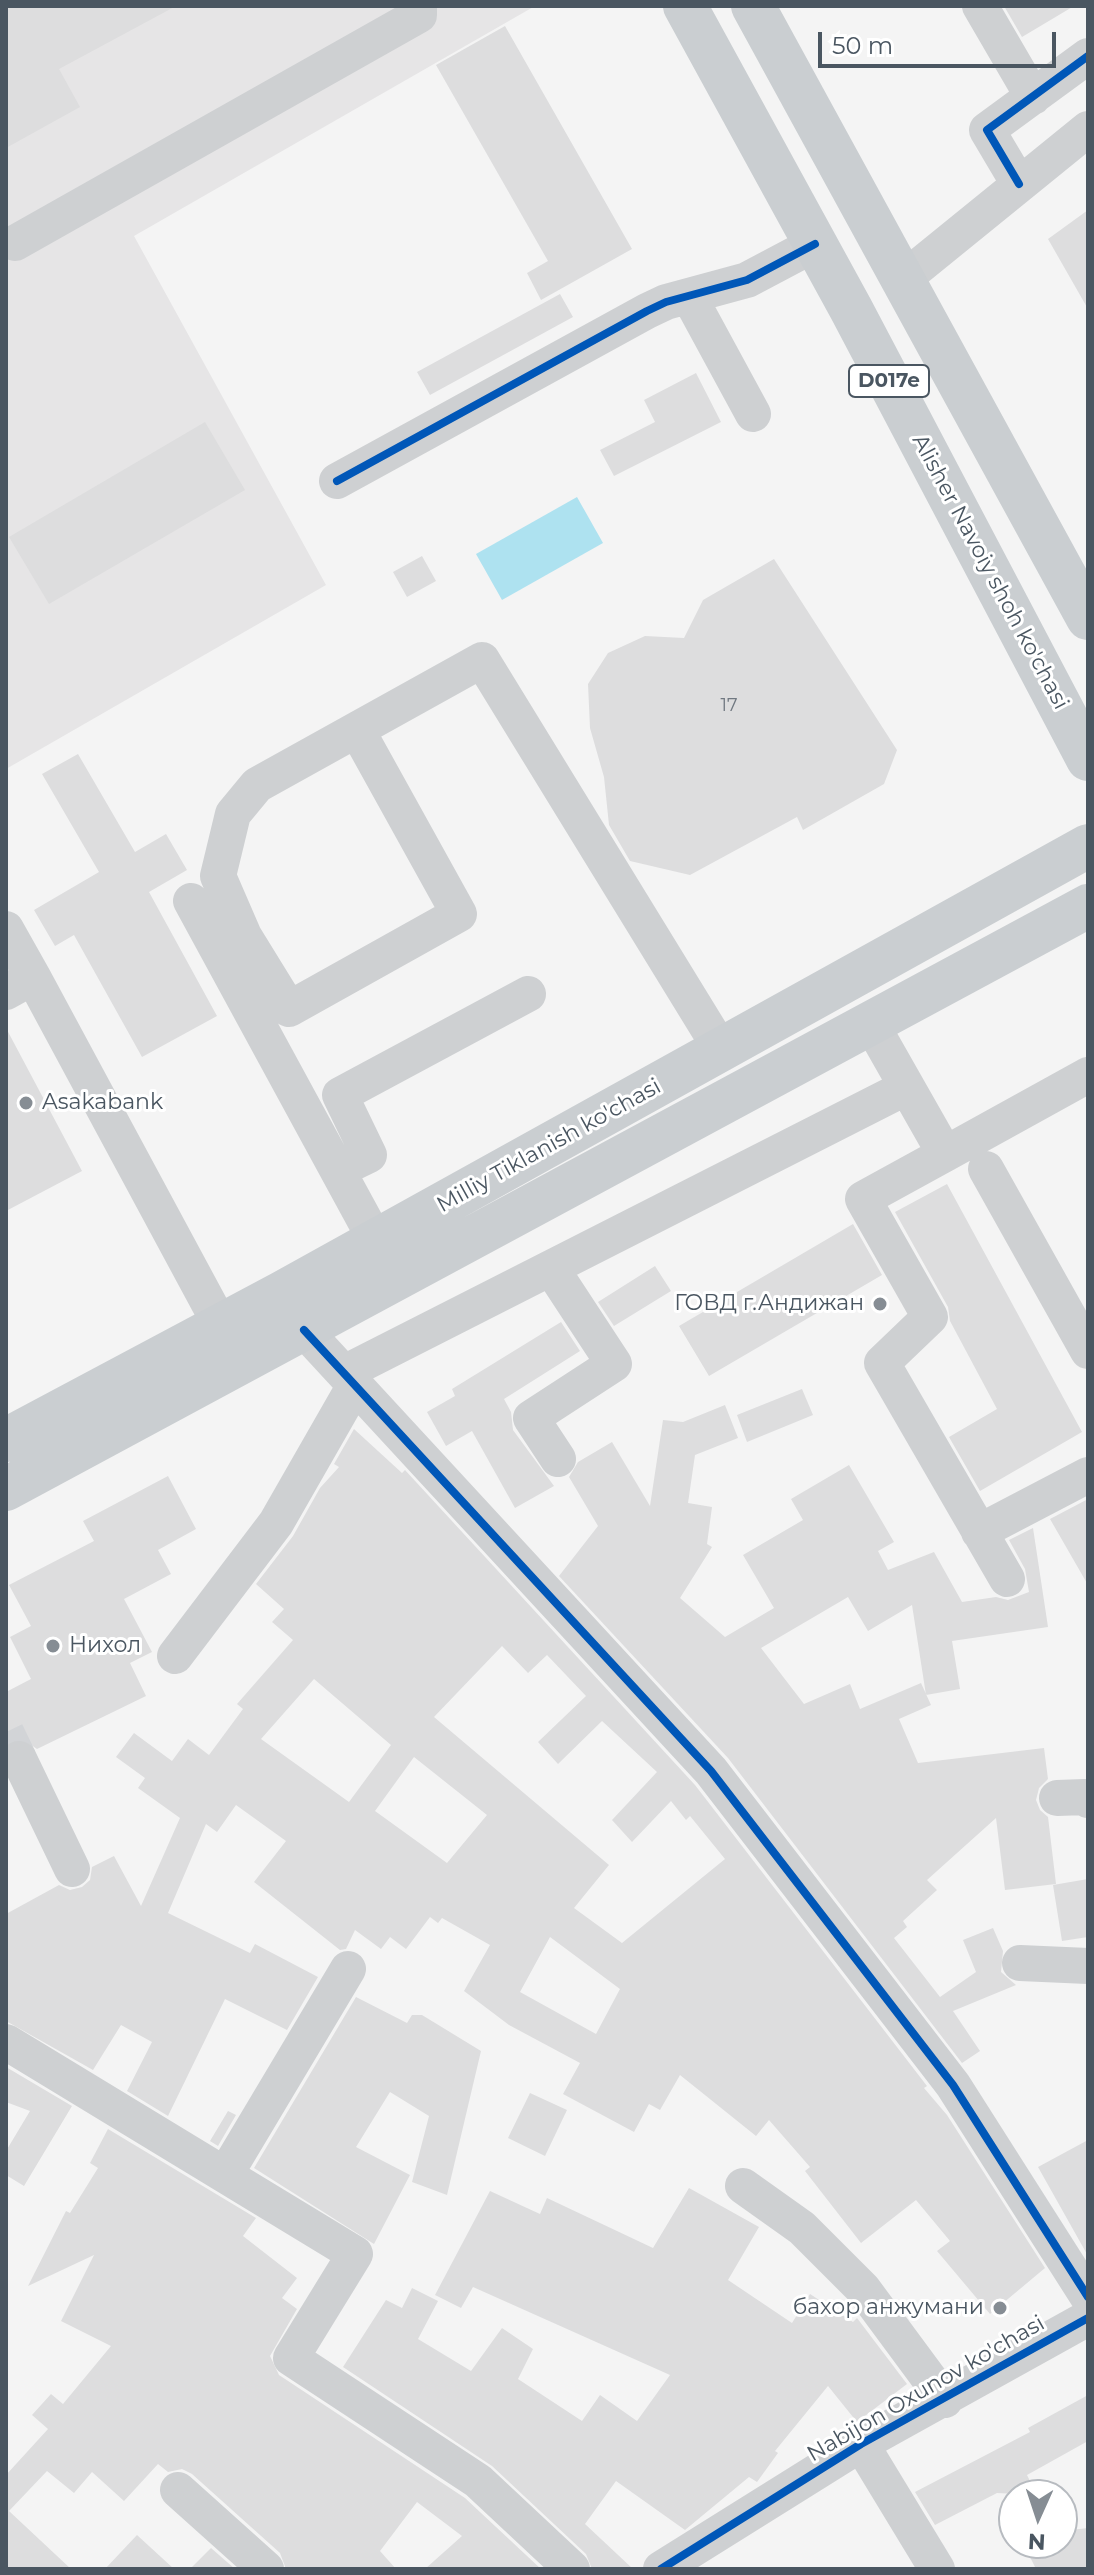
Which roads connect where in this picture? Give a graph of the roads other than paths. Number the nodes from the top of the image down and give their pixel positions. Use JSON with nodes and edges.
{"nodes":[{"id":1,"x":419,"y":6,"type":"edge"},
{"id":2,"x":685,"y":6,"type":"edge"},
{"id":3,"x":753,"y":6,"type":"edge"},
{"id":4,"x":980,"y":6,"type":"edge"},
{"id":5,"x":1088,"y":56,"type":"edge"},
{"id":6,"x":1033,"y":97,"type":"junction"},
{"id":7,"x":1088,"y":129,"type":"edge"},
{"id":8,"x":1019,"y":184,"type":"junction"},
{"id":9,"x":15,"y":243,"type":"dead end"},
{"id":10,"x":815,"y":244,"type":"junction"},
{"id":11,"x":902,"y":280,"type":"junction"},
{"id":12,"x":690,"y":298,"type":"junction"},
{"id":13,"x":851,"y":309,"type":"junction"},
{"id":14,"x":753,"y":414,"type":"dead end"},
{"id":15,"x":337,"y":481,"type":"dead end"},
{"id":16,"x":1088,"y":618,"type":"edge"},
{"id":17,"x":357,"y":730,"type":"junction"},
{"id":18,"x":1088,"y":759,"type":"edge"},
{"id":19,"x":1088,"y":846,"type":"edge"},
{"id":20,"x":191,"y":901,"type":"dead end"},
{"id":21,"x":1088,"y":906,"type":"edge"},
{"id":22,"x":6,"y":929,"type":"edge"},
{"id":23,"x":849,"y":981,"type":"junction"},
{"id":24,"x":19,"y":984,"type":"edge"},
{"id":25,"x":528,"y":994,"type":"dead end"},
{"id":26,"x":870,"y":1022,"type":"junction"},
{"id":27,"x":722,"y":1051,"type":"junction"},
{"id":28,"x":1088,"y":1075,"type":"edge"},
{"id":29,"x":907,"y":1087,"type":"junction"},
{"id":30,"x":745,"y":1089,"type":"junction"},
{"id":31,"x":945,"y":1154,"type":"junction"},
{"id":32,"x":986,"y":1169,"type":"dead end"},
{"id":33,"x":338,"y":1170,"type":"junction"},
{"id":34,"x":529,"y":1180,"type":"junction"},
{"id":35,"x":376,"y":1241,"type":"junction"},
{"id":36,"x":551,"y":1268,"type":"junction"},
{"id":37,"x":221,"y":1326,"type":"junction"},
{"id":38,"x":304,"y":1330,"type":"junction"},
{"id":39,"x":1088,"y":1351,"type":"edge"},
{"id":40,"x":349,"y":1379,"type":"junction"},
{"id":41,"x":8,"y":1434,"type":"edge"},
{"id":42,"x":558,"y":1459,"type":"dead end"},
{"id":43,"x":1088,"y":1475,"type":"edge"},
{"id":44,"x":6,"y":1489,"type":"edge"},
{"id":45,"x":979,"y":1532,"type":"junction"},
{"id":46,"x":1007,"y":1579,"type":"dead end"},
{"id":47,"x":175,"y":1656,"type":"dead end"},
{"id":48,"x":19,"y":1759,"type":"tunnel mouth"},
{"id":49,"x":72,"y":1869,"type":"dead end"},
{"id":50,"x":1020,"y":1963,"type":"dead end"},
{"id":51,"x":1088,"y":1966,"type":"edge"},
{"id":52,"x":348,"y":1969,"type":"dead end"},
{"id":53,"x":6,"y":2042,"type":"edge"},
{"id":54,"x":225,"y":2175,"type":"junction"},
{"id":55,"x":743,"y":2186,"type":"dead end"},
{"id":56,"x":1088,"y":2297,"type":"edge"},
{"id":57,"x":1088,"y":2318,"type":"edge"},
{"id":58,"x":945,"y":2400,"type":"junction"},
{"id":59,"x":861,"y":2444,"type":"junction"},
{"id":60,"x":178,"y":2490,"type":"dead end"},
{"id":61,"x":266,"y":2569,"type":"edge"},
{"id":62,"x":572,"y":2569,"type":"edge"},
{"id":63,"x":661,"y":2569,"type":"edge"},
{"id":64,"x":937,"y":2569,"type":"edge"}],
"edges":[{"from":1,"to":9,"type":"street"},
{"from":2,"to":10,"type":"main road","name":"Alisher Navoiy shoh ko'chasi","number":"D017e"},
{"from":3,"to":11,"type":"main road","number":"D017e"},
{"from":4,"to":6,"type":"street"},
{"from":5,"to":6,"type":"street"},
{"from":6,"to":8,"type":"street"},
{"from":7,"to":8,"type":"street"},
{"from":8,"to":11,"type":"street"},
{"from":10,"to":12,"type":"street"},
{"from":10,"to":13,"type":"main road","name":"Alisher Navoiy shoh ko'chasi","number":"D017e"},
{"from":11,"to":13,"type":"main road"},
{"from":11,"to":16,"type":"main road","number":"D017e"},
{"from":12,"to":14,"type":"street"},
{"from":12,"to":15,"type":"street"},
{"from":13,"to":18,"type":"main road","name":"Alisher Navoiy shoh ko'chasi","number":"D017e"},
{"from":17,"to":17,"type":"street"},
{"from":17,"to":27,"type":"street"},
{"from":19,"to":23,"type":"main road","name":"Milliy Tiklanish ko'chasi"},
{"from":20,"to":33,"type":"street"},
{"from":21,"to":26,"type":"main road","name":"Milliy Tiklanish ko'chasi"},
{"from":22,"to":24,"type":"street"},
{"from":23,"to":26,"type":"main road"},
{"from":23,"to":27,"type":"main road","name":"Milliy Tiklanish ko'chasi"},
{"from":24,"to":37,"type":"street"},
{"from":25,"to":33,"type":"street"},
{"from":26,"to":29,"type":"street"},
{"from":26,"to":30,"type":"main road","name":"Milliy Tiklanish ko'chasi"},
{"from":27,"to":30,"type":"main road"},
{"from":27,"to":34,"type":"main road","name":"Milliy Tiklanish ko'chasi"},
{"from":28,"to":31,"type":"street"},
{"from":29,"to":31,"type":"street"},
{"from":29,"to":36,"type":"street"},
{"from":30,"to":34,"type":"main road","name":"Milliy Tiklanish ko'chasi"},
{"from":31,"to":45,"type":"street"},
{"from":32,"to":39,"type":"street"},
{"from":33,"to":35,"type":"street"},
{"from":34,"to":35,"type":"main road","name":"Milliy Tiklanish ko'chasi"},
{"from":34,"to":38,"type":"main road","name":"Milliy Tiklanish ko'chasi"},
{"from":35,"to":37,"type":"main road","name":"Milliy Tiklanish ko'chasi"},
{"from":36,"to":40,"type":"street"},
{"from":36,"to":42,"type":"street"},
{"from":37,"to":41,"type":"main road","name":"Milliy Tiklanish ko'chasi"},
{"from":38,"to":40,"type":"street"},
{"from":38,"to":44,"type":"main road","name":"Milliy Tiklanish ko'chasi"},
{"from":40,"to":47,"type":"street"},
{"from":40,"to":56,"type":"street"},
{"from":43,"to":45,"type":"street"},
{"from":45,"to":46,"type":"street"},
{"from":48,"to":49,"type":"street"},
{"from":50,"to":51,"type":"street"},
{"from":52,"to":54,"type":"street"},
{"from":53,"to":54,"type":"street"},
{"from":54,"to":62,"type":"street"},
{"from":55,"to":58,"type":"street"},
{"from":57,"to":58,"type":"street","name":"Nabijon Oxunov ko'chasi"},
{"from":58,"to":59,"type":"street","name":"Nabijon Oxunov ko'chasi"},
{"from":59,"to":63,"type":"street","name":"Nabijon Oxunov ko'chasi"},
{"from":59,"to":64,"type":"street"},
{"from":60,"to":61,"type":"street"}]}
